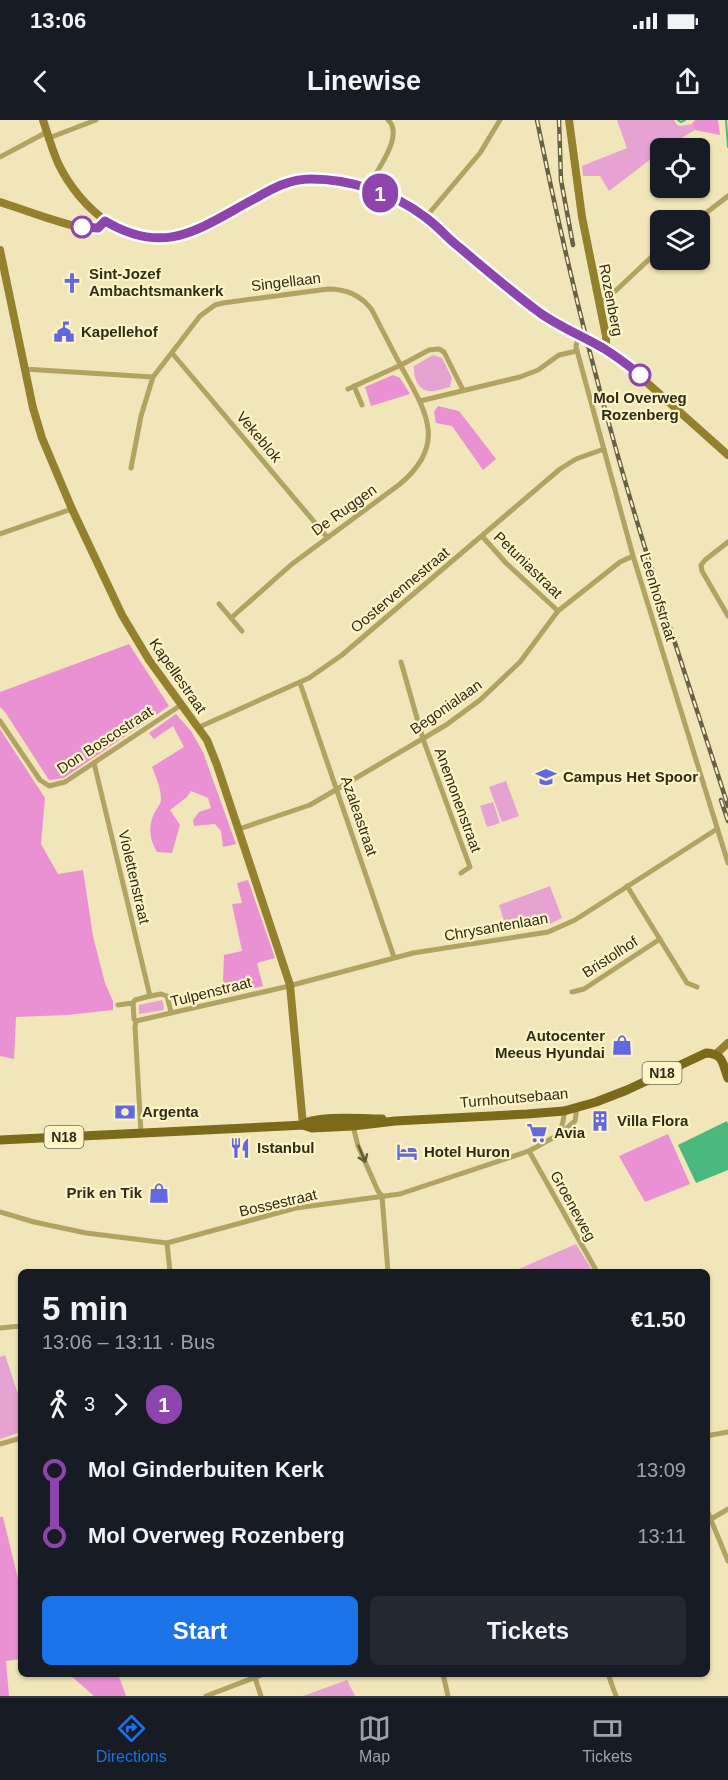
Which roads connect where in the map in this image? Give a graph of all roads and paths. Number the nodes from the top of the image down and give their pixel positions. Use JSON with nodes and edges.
{"nodes":[{"id":1,"x":44,"y":120,"type":"edge"},
{"id":2,"x":96,"y":120,"type":"edge"},
{"id":3,"x":388,"y":120,"type":"edge"},
{"id":4,"x":500,"y":120,"type":"edge"},
{"id":5,"x":569,"y":120,"type":"edge"},
{"id":6,"x":48,"y":135,"type":"junction"},
{"id":7,"x":0,"y":157,"type":"edge"},
{"id":8,"x":367,"y":188,"type":"junction"},
{"id":9,"x":728,"y":196,"type":"edge"},
{"id":10,"x":0,"y":202,"type":"edge"},
{"id":11,"x":710,"y":210,"type":"edge"},
{"id":12,"x":426,"y":217,"type":"junction"},
{"id":13,"x":105,"y":221,"type":"junction"},
{"id":14,"x":0,"y":250,"type":"edge"},
{"id":15,"x":650,"y":258,"type":"edge"},
{"id":16,"x":599,"y":303,"type":"junction"},
{"id":17,"x":578,"y":336,"type":"junction"},
{"id":18,"x":606,"y":350,"type":"junction"},
{"id":19,"x":577,"y":351,"type":"junction"},
{"id":20,"x":172,"y":353,"type":"junction"},
{"id":21,"x":401,"y":365,"type":"junction"},
{"id":22,"x":24,"y":369,"type":"junction"},
{"id":23,"x":153,"y":377,"type":"junction"},
{"id":24,"x":463,"y":390,"type":"junction"},
{"id":25,"x":420,"y":401,"type":"junction"},
{"id":26,"x":362,"y":405,"type":"dead end"},
{"id":27,"x":604,"y":449,"type":"junction"},
{"id":28,"x":728,"y":455,"type":"edge"},
{"id":29,"x":131,"y":468,"type":"dead end"},
{"id":30,"x":72,"y":509,"type":"junction"},
{"id":31,"x":0,"y":534,"type":"edge"},
{"id":32,"x":482,"y":536,"type":"junction"},
{"id":33,"x":327,"y":537,"type":"junction"},
{"id":34,"x":728,"y":542,"type":"edge"},
{"id":35,"x":633,"y":556,"type":"junction"},
{"id":36,"x":219,"y":604,"type":"dead end"},
{"id":37,"x":558,"y":611,"type":"junction"},
{"id":38,"x":728,"y":616,"type":"edge"},
{"id":39,"x":231,"y":618,"type":"junction"},
{"id":40,"x":242,"y":631,"type":"dead end"},
{"id":41,"x":400,"y":662,"type":"dead end"},
{"id":42,"x":300,"y":683,"type":"junction"},
{"id":43,"x":181,"y":705,"type":"junction"},
{"id":44,"x":0,"y":721,"type":"edge"},
{"id":45,"x":197,"y":728,"type":"junction"},
{"id":46,"x":423,"y":739,"type":"junction"},
{"id":47,"x":94,"y":763,"type":"junction"},
{"id":48,"x":337,"y":789,"type":"junction"},
{"id":49,"x":239,"y":829,"type":"junction"},
{"id":50,"x":717,"y":829,"type":"junction"},
{"id":51,"x":728,"y":863,"type":"edge"},
{"id":52,"x":461,"y":873,"type":"dead end"},
{"id":53,"x":627,"y":886,"type":"junction"},
{"id":54,"x":660,"y":939,"type":"junction"},
{"id":55,"x":394,"y":957,"type":"junction"},
{"id":56,"x":290,"y":985,"type":"junction"},
{"id":57,"x":697,"y":987,"type":"dead end"},
{"id":58,"x":572,"y":992,"type":"dead end"},
{"id":59,"x":150,"y":996,"type":"junction"},
{"id":60,"x":133,"y":1004,"type":"junction"},
{"id":61,"x":118,"y":1005,"type":"dead end"},
{"id":62,"x":171,"y":1012,"type":"junction"},
{"id":63,"x":136,"y":1021,"type":"junction"},
{"id":64,"x":728,"y":1043,"type":"edge"},
{"id":65,"x":716,"y":1054,"type":"junction"},
{"id":66,"x":728,"y":1078,"type":"edge"},
{"id":67,"x":577,"y":1107,"type":"junction"},
{"id":68,"x":564,"y":1111,"type":"junction"},
{"id":69,"x":395,"y":1121,"type":"junction"},
{"id":70,"x":303,"y":1125,"type":"junction"},
{"id":71,"x":353,"y":1126,"type":"junction"},
{"id":72,"x":141,"y":1133,"type":"junction"},
{"id":73,"x":555,"y":1136,"type":"junction"},
{"id":74,"x":0,"y":1140,"type":"edge"},
{"id":75,"x":529,"y":1151,"type":"junction"},
{"id":76,"x":382,"y":1196,"type":"junction"},
{"id":77,"x":0,"y":1212,"type":"edge"},
{"id":78,"x":167,"y":1243,"type":"junction"},
{"id":79,"x":170,"y":1269,"type":"edge"},
{"id":80,"x":388,"y":1269,"type":"edge"},
{"id":81,"x":595,"y":1269,"type":"edge"},
{"id":82,"x":18,"y":1326,"type":"edge"},
{"id":83,"x":0,"y":1328,"type":"edge"},
{"id":84,"x":728,"y":1432,"type":"edge"},
{"id":85,"x":710,"y":1435,"type":"edge"},
{"id":86,"x":18,"y":1439,"type":"edge"},
{"id":87,"x":0,"y":1444,"type":"edge"},
{"id":88,"x":728,"y":1509,"type":"edge"},
{"id":89,"x":710,"y":1520,"type":"edge"},
{"id":90,"x":710,"y":1523,"type":"edge"},
{"id":91,"x":728,"y":1561,"type":"edge"},
{"id":92,"x":443,"y":1677,"type":"edge"},
{"id":93,"x":609,"y":1677,"type":"edge"},
{"id":94,"x":255,"y":1678,"type":"joint"},
{"id":95,"x":206,"y":1696,"type":"edge"},
{"id":96,"x":261,"y":1696,"type":"edge"},
{"id":97,"x":448,"y":1696,"type":"edge"},
{"id":98,"x":616,"y":1696,"type":"edge"}],
"edges":[{"from":1,"to":6,"type":"street"},
{"from":2,"to":6,"type":"street"},
{"from":3,"to":8,"type":"street"},
{"from":4,"to":12,"type":"street"},
{"from":5,"to":16,"type":"street","name":"Rozenberg"},
{"from":6,"to":7,"type":"street"},
{"from":6,"to":13,"type":"street"},
{"from":8,"to":12,"type":"street"},
{"from":8,"to":13,"type":"street"},
{"from":9,"to":11,"type":"street"},
{"from":10,"to":13,"type":"street"},
{"from":12,"to":17,"type":"street"},
{"from":14,"to":22,"type":"street","name":"Kapellestraat"},
{"from":15,"to":16,"type":"street"},
{"from":16,"to":18,"type":"street","name":"Rozenberg"},
{"from":17,"to":18,"type":"street"},
{"from":17,"to":19,"type":"street","name":"Leenhofstraat"},
{"from":18,"to":28,"type":"street","name":"Rozenberg"},
{"from":19,"to":24,"type":"street"},
{"from":19,"to":27,"type":"street","name":"Leenhofstraat"},
{"from":20,"to":21,"type":"street","name":"Singellaan"},
{"from":20,"to":23,"type":"street","name":"Singellaan"},
{"from":20,"to":33,"type":"street","name":"Vekeblok"},
{"from":21,"to":24,"type":"street"},
{"from":21,"to":25,"type":"street","name":"De Ruggen"},
{"from":21,"to":26,"type":"street"},
{"from":22,"to":23,"type":"street"},
{"from":22,"to":30,"type":"street","name":"Kapellestraat"},
{"from":23,"to":29,"type":"street","name":"Singellaan"},
{"from":24,"to":25,"type":"street"},
{"from":25,"to":33,"type":"street","name":"De Ruggen"},
{"from":27,"to":32,"type":"street","name":"Oostervennestraat"},
{"from":27,"to":35,"type":"street","name":"Leenhofstraat"},
{"from":30,"to":31,"type":"street"},
{"from":30,"to":43,"type":"street","name":"Kapellestraat"},
{"from":32,"to":37,"type":"street","name":"Petuniastraat"},
{"from":32,"to":42,"type":"street","name":"Oostervennestraat"},
{"from":33,"to":39,"type":"street","name":"De Ruggen"},
{"from":34,"to":38,"type":"street"},
{"from":35,"to":37,"type":"street","name":"Begonialaan"},
{"from":35,"to":50,"type":"street","name":"Leenhofstraat"},
{"from":36,"to":39,"type":"street"},
{"from":37,"to":46,"type":"street","name":"Begonialaan"},
{"from":39,"to":40,"type":"street"},
{"from":41,"to":46,"type":"street","name":"Anemonenstraat"},
{"from":42,"to":45,"type":"street","name":"Oostervennestraat"},
{"from":42,"to":48,"type":"street","name":"Azaleastraat"},
{"from":43,"to":45,"type":"street","name":"Kapellestraat"},
{"from":43,"to":47,"type":"street","name":"Don Boscostraat"},
{"from":44,"to":47,"type":"street","name":"Don Boscostraat"},
{"from":45,"to":49,"type":"street","name":"Kapellestraat"},
{"from":46,"to":48,"type":"street","name":"Begonialaan"},
{"from":46,"to":52,"type":"street","name":"Anemonenstraat"},
{"from":47,"to":59,"type":"street","name":"Violettenstraat"},
{"from":48,"to":49,"type":"street","name":"Begonialaan"},
{"from":48,"to":55,"type":"street","name":"Azaleastraat"},
{"from":49,"to":56,"type":"street","name":"Kapellestraat"},
{"from":50,"to":51,"type":"street","name":"Leenhofstraat"},
{"from":50,"to":53,"type":"street","name":"Chrysantenlaan"},
{"from":53,"to":54,"type":"street","name":"Bristolhof"},
{"from":53,"to":55,"type":"street","name":"Chrysantenlaan"},
{"from":54,"to":57,"type":"street","name":"Bristolhof"},
{"from":54,"to":58,"type":"street","name":"Bristolhof"},
{"from":55,"to":56,"type":"street","name":"Chrysantenlaan"},
{"from":56,"to":62,"type":"street","name":"Tulpenstraat"},
{"from":56,"to":70,"type":"street","name":"Kapellestraat"},
{"from":59,"to":60,"type":"street"},
{"from":59,"to":62,"type":"street"},
{"from":60,"to":61,"type":"street"},
{"from":60,"to":63,"type":"street"},
{"from":62,"to":63,"type":"street","name":"Tulpenstraat"},
{"from":63,"to":72,"type":"street"},
{"from":64,"to":65,"type":"street","name":"Turnhoutsebaan","number":"N18"},
{"from":65,"to":66,"type":"main road"},
{"from":65,"to":67,"type":"main road","name":"Turnhoutsebaan","number":"N18"},
{"from":67,"to":68,"type":"main road","name":"Turnhoutsebaan","number":"N18"},
{"from":67,"to":73,"type":"street","name":"Bossestraat"},
{"from":68,"to":69,"type":"main road","name":"Turnhoutsebaan","number":"N18"},
{"from":68,"to":73,"type":"street"},
{"from":69,"to":70,"type":"main road","name":"Turnhoutsebaan","number":"N18"},
{"from":69,"to":71,"type":"main road","name":"Turnhoutsebaan","number":"N18"},
{"from":70,"to":71,"type":"main road","name":"Turnhoutsebaan","number":"N18"},
{"from":70,"to":72,"type":"main road","name":"Turnhoutsebaan","number":"N18"},
{"from":71,"to":76,"type":"street","one_way":true},
{"from":72,"to":74,"type":"main road","name":"Turnhoutsebaan","number":"N18"},
{"from":73,"to":75,"type":"street","name":"Bossestraat"},
{"from":75,"to":76,"type":"street","name":"Bossestraat"},
{"from":75,"to":81,"type":"street","name":"Groeneweg"},
{"from":76,"to":78,"type":"street","name":"Bossestraat"},
{"from":76,"to":80,"type":"street"},
{"from":77,"to":78,"type":"street","name":"Bossestraat"},
{"from":78,"to":79,"type":"street"},
{"from":82,"to":83,"type":"street"},
{"from":84,"to":85,"type":"street"},
{"from":86,"to":87,"type":"street"},
{"from":88,"to":89,"type":"street"},
{"from":90,"to":91,"type":"street"},
{"from":92,"to":97,"type":"street"},
{"from":93,"to":98,"type":"street"},
{"from":94,"to":95,"type":"street"},
{"from":94,"to":96,"type":"street"}]}
